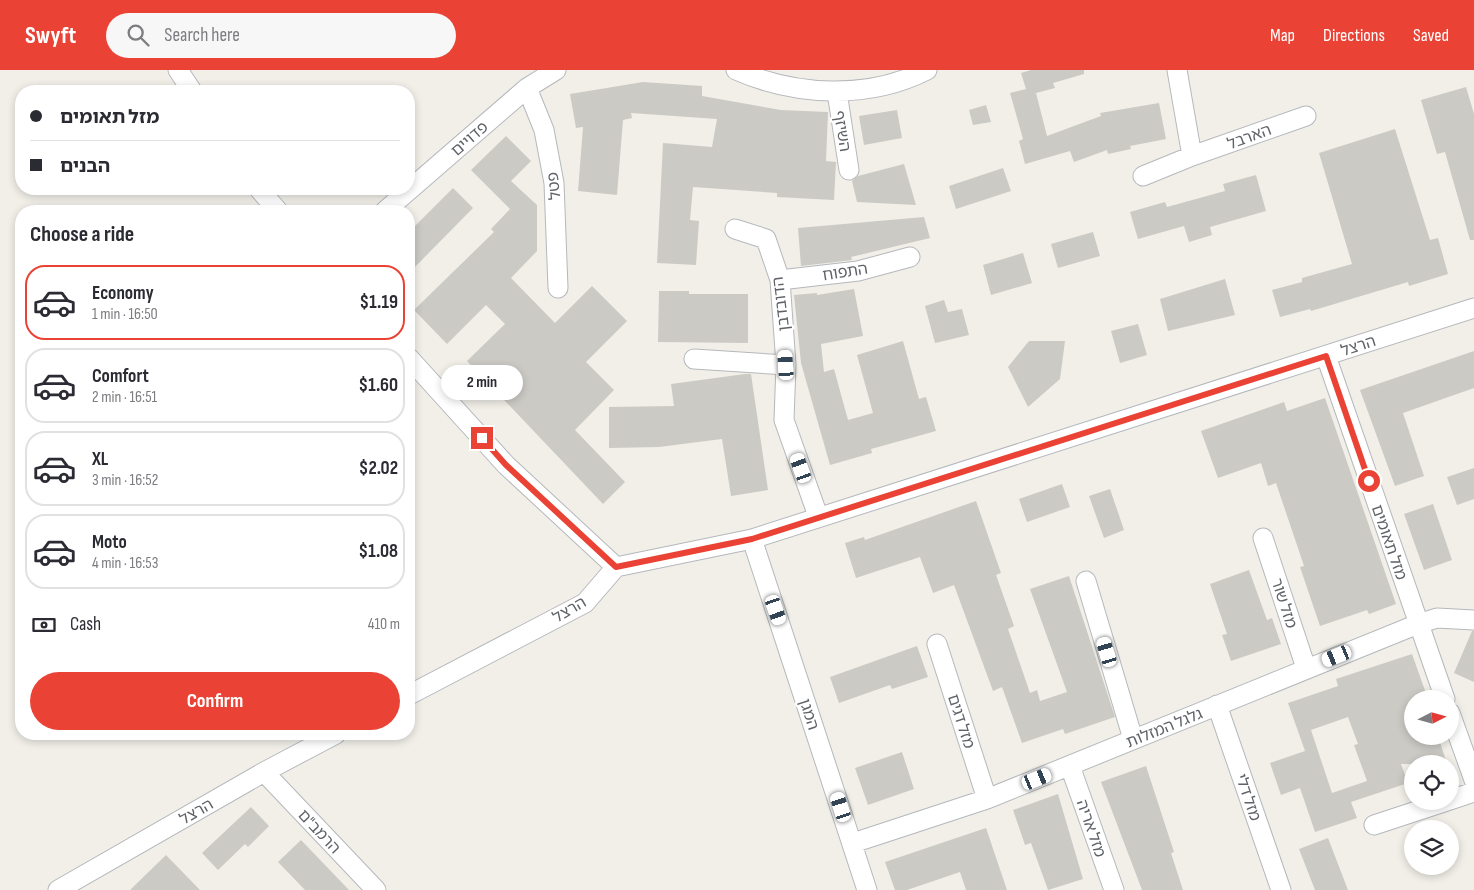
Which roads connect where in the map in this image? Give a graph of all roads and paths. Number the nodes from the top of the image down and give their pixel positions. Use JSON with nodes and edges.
{"nodes":[{"id":1,"x":178,"y":70,"type":"edge"},
{"id":2,"x":556,"y":70,"type":"edge"},
{"id":3,"x":736,"y":70,"type":"edge"},
{"id":4,"x":1177,"y":70,"type":"edge"},
{"id":5,"x":923,"y":71,"type":"edge"},
{"id":6,"x":188,"y":85,"type":"edge"},
{"id":7,"x":527,"y":88,"type":"junction"},
{"id":8,"x":836,"y":92,"type":"junction"},
{"id":9,"x":1306,"y":116,"type":"dead end"},
{"id":10,"x":1192,"y":156,"type":"junction"},
{"id":11,"x":849,"y":170,"type":"dead end"},
{"id":12,"x":1143,"y":176,"type":"dead end"},
{"id":13,"x":415,"y":185,"type":"edge"},
{"id":14,"x":264,"y":195,"type":"edge"},
{"id":15,"x":403,"y":195,"type":"edge"},
{"id":16,"x":273,"y":205,"type":"edge"},
{"id":17,"x":392,"y":205,"type":"edge"},
{"id":18,"x":735,"y":229,"type":"dead end"},
{"id":19,"x":910,"y":257,"type":"dead end"},
{"id":20,"x":780,"y":280,"type":"junction"},
{"id":21,"x":558,"y":288,"type":"dead end"},
{"id":22,"x":1474,"y":308,"type":"edge"},
{"id":23,"x":1326,"y":356,"type":"junction"},
{"id":24,"x":694,"y":359,"type":"dead end"},
{"id":25,"x":415,"y":365,"type":"edge"},
{"id":26,"x":786,"y":365,"type":"junction"},
{"id":27,"x":818,"y":516,"type":"junction"},
{"id":28,"x":1263,"y":538,"type":"dead end"},
{"id":29,"x":752,"y":539,"type":"junction"},
{"id":30,"x":616,"y":567,"type":"junction"},
{"id":31,"x":1086,"y":581,"type":"dead end"},
{"id":32,"x":1474,"y":620,"type":"edge"},
{"id":33,"x":1418,"y":624,"type":"junction"},
{"id":34,"x":937,"y":644,"type":"dead end"},
{"id":35,"x":1306,"y":668,"type":"junction"},
{"id":36,"x":1442,"y":690,"type":"edge"},
{"id":37,"x":415,"y":692,"type":"edge"},
{"id":38,"x":1217,"y":705,"type":"junction"},
{"id":39,"x":1459,"y":738,"type":"edge"},
{"id":40,"x":1133,"y":739,"type":"junction"},
{"id":41,"x":325,"y":740,"type":"edge"},
{"id":42,"x":1070,"y":766,"type":"junction"},
{"id":43,"x":264,"y":772,"type":"junction"},
{"id":44,"x":1474,"y":780,"type":"edge"},
{"id":45,"x":1474,"y":792,"type":"edge"},
{"id":46,"x":1459,"y":797,"type":"edge"},
{"id":47,"x":987,"y":799,"type":"junction"},
{"id":48,"x":1420,"y":810,"type":"edge"},
{"id":49,"x":1374,"y":825,"type":"dead end"},
{"id":50,"x":853,"y":843,"type":"junction"},
{"id":51,"x":58,"y":890,"type":"edge"},
{"id":52,"x":376,"y":890,"type":"edge"},
{"id":53,"x":867,"y":890,"type":"edge"},
{"id":54,"x":1114,"y":890,"type":"edge"},
{"id":55,"x":1281,"y":890,"type":"edge"}],
"edges":[{"from":1,"to":6,"type":"street"},
{"from":2,"to":7,"type":"street","name":"פדויים"},
{"from":3,"to":8,"type":"street"},
{"from":4,"to":10,"type":"street"},
{"from":5,"to":8,"type":"street"},
{"from":7,"to":13,"type":"street","name":"פדויים"},
{"from":7,"to":21,"type":"street","name":"פטל"},
{"from":8,"to":11,"type":"street","name":"השיזף"},
{"from":9,"to":10,"type":"street","name":"הארבל"},
{"from":10,"to":12,"type":"street","name":"הארבל"},
{"from":14,"to":16,"type":"street"},
{"from":15,"to":17,"type":"street","name":"פדויים"},
{"from":18,"to":20,"type":"street","name":"הדובדבן"},
{"from":19,"to":20,"type":"street","name":"התפוח"},
{"from":20,"to":26,"type":"street","name":"הדובדבן"},
{"from":22,"to":23,"type":"street","name":"הרצל"},
{"from":23,"to":27,"type":"street","name":"הרצל"},
{"from":23,"to":33,"type":"street","name":"מזל תאומים"},
{"from":24,"to":26,"type":"street"},
{"from":25,"to":30,"type":"street"},
{"from":26,"to":27,"type":"street","name":"הדובדבן"},
{"from":27,"to":29,"type":"street","name":"הרצל"},
{"from":28,"to":35,"type":"street","name":"מזל שור"},
{"from":29,"to":30,"type":"street","name":"הרצל"},
{"from":29,"to":50,"type":"street","name":"המגן"},
{"from":30,"to":37,"type":"street","name":"הרצל"},
{"from":31,"to":40,"type":"street"},
{"from":32,"to":33,"type":"street","name":"גלגל המזלות"},
{"from":33,"to":35,"type":"street","name":"גלגל המזלות"},
{"from":33,"to":36,"type":"street","name":"מזל תאומים"},
{"from":34,"to":47,"type":"street","name":"מזל דגים"},
{"from":35,"to":38,"type":"street","name":"גלגל המזלות"},
{"from":38,"to":40,"type":"street","name":"גלגל המזלות"},
{"from":38,"to":55,"type":"street","name":"מזל דלי"},
{"from":39,"to":44,"type":"street"},
{"from":40,"to":42,"type":"street","name":"גלגל המזלות"},
{"from":41,"to":43,"type":"street","name":"הרצל"},
{"from":42,"to":47,"type":"street","name":"גלגל המזלות"},
{"from":42,"to":54,"type":"street","name":"מזל אריה"},
{"from":43,"to":51,"type":"street","name":"הרצל"},
{"from":43,"to":52,"type":"street","name":"הרמב\"ם"},
{"from":45,"to":46,"type":"street"},
{"from":47,"to":50,"type":"street","name":"גלגל המזלות"},
{"from":48,"to":49,"type":"street"},
{"from":50,"to":53,"type":"street","name":"המגן"}]}
